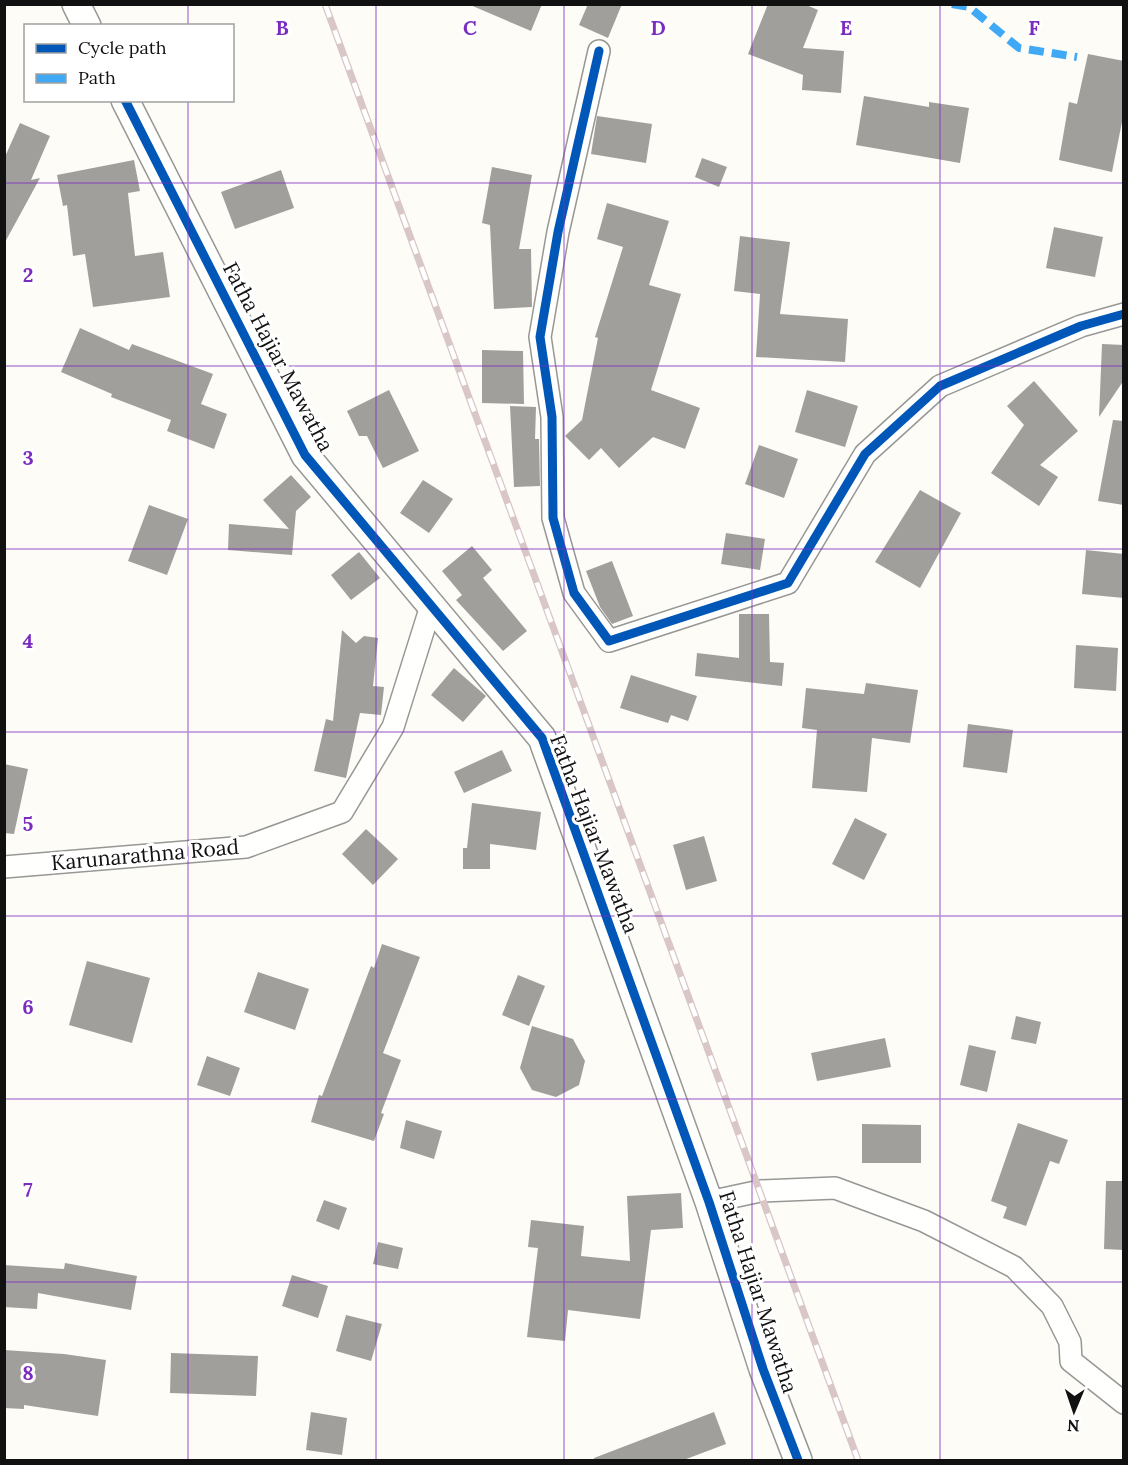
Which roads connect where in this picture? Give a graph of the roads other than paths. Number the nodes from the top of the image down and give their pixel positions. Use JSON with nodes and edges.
{"nodes":[{"id":1,"x":76,"y":4,"type":"edge"},
{"id":2,"x":86,"y":24,"type":"edge"},
{"id":3,"x":599,"y":51,"type":"dead end"},
{"id":4,"x":126,"y":102,"type":"edge"},
{"id":5,"x":1124,"y":314,"type":"edge"},
{"id":6,"x":432,"y":606,"type":"junction"},
{"id":7,"x":4,"y":867,"type":"edge"},
{"id":8,"x":710,"y":1202,"type":"junction"},
{"id":9,"x":1124,"y":1403,"type":"edge"},
{"id":10,"x":798,"y":1461,"type":"edge"}],
"edges":[{"from":1,"to":2,"type":"street"},
{"from":3,"to":5,"type":"street"},
{"from":4,"to":6,"type":"street","name":"Fatha Hajiar Mawatha"},
{"from":6,"to":7,"type":"street","name":"Karunarathna Road"},
{"from":6,"to":8,"type":"street","name":"Fatha Hajiar Mawatha"},
{"from":8,"to":9,"type":"street"},
{"from":8,"to":10,"type":"street","name":"Fatha Hajiar Mawatha"}]}
